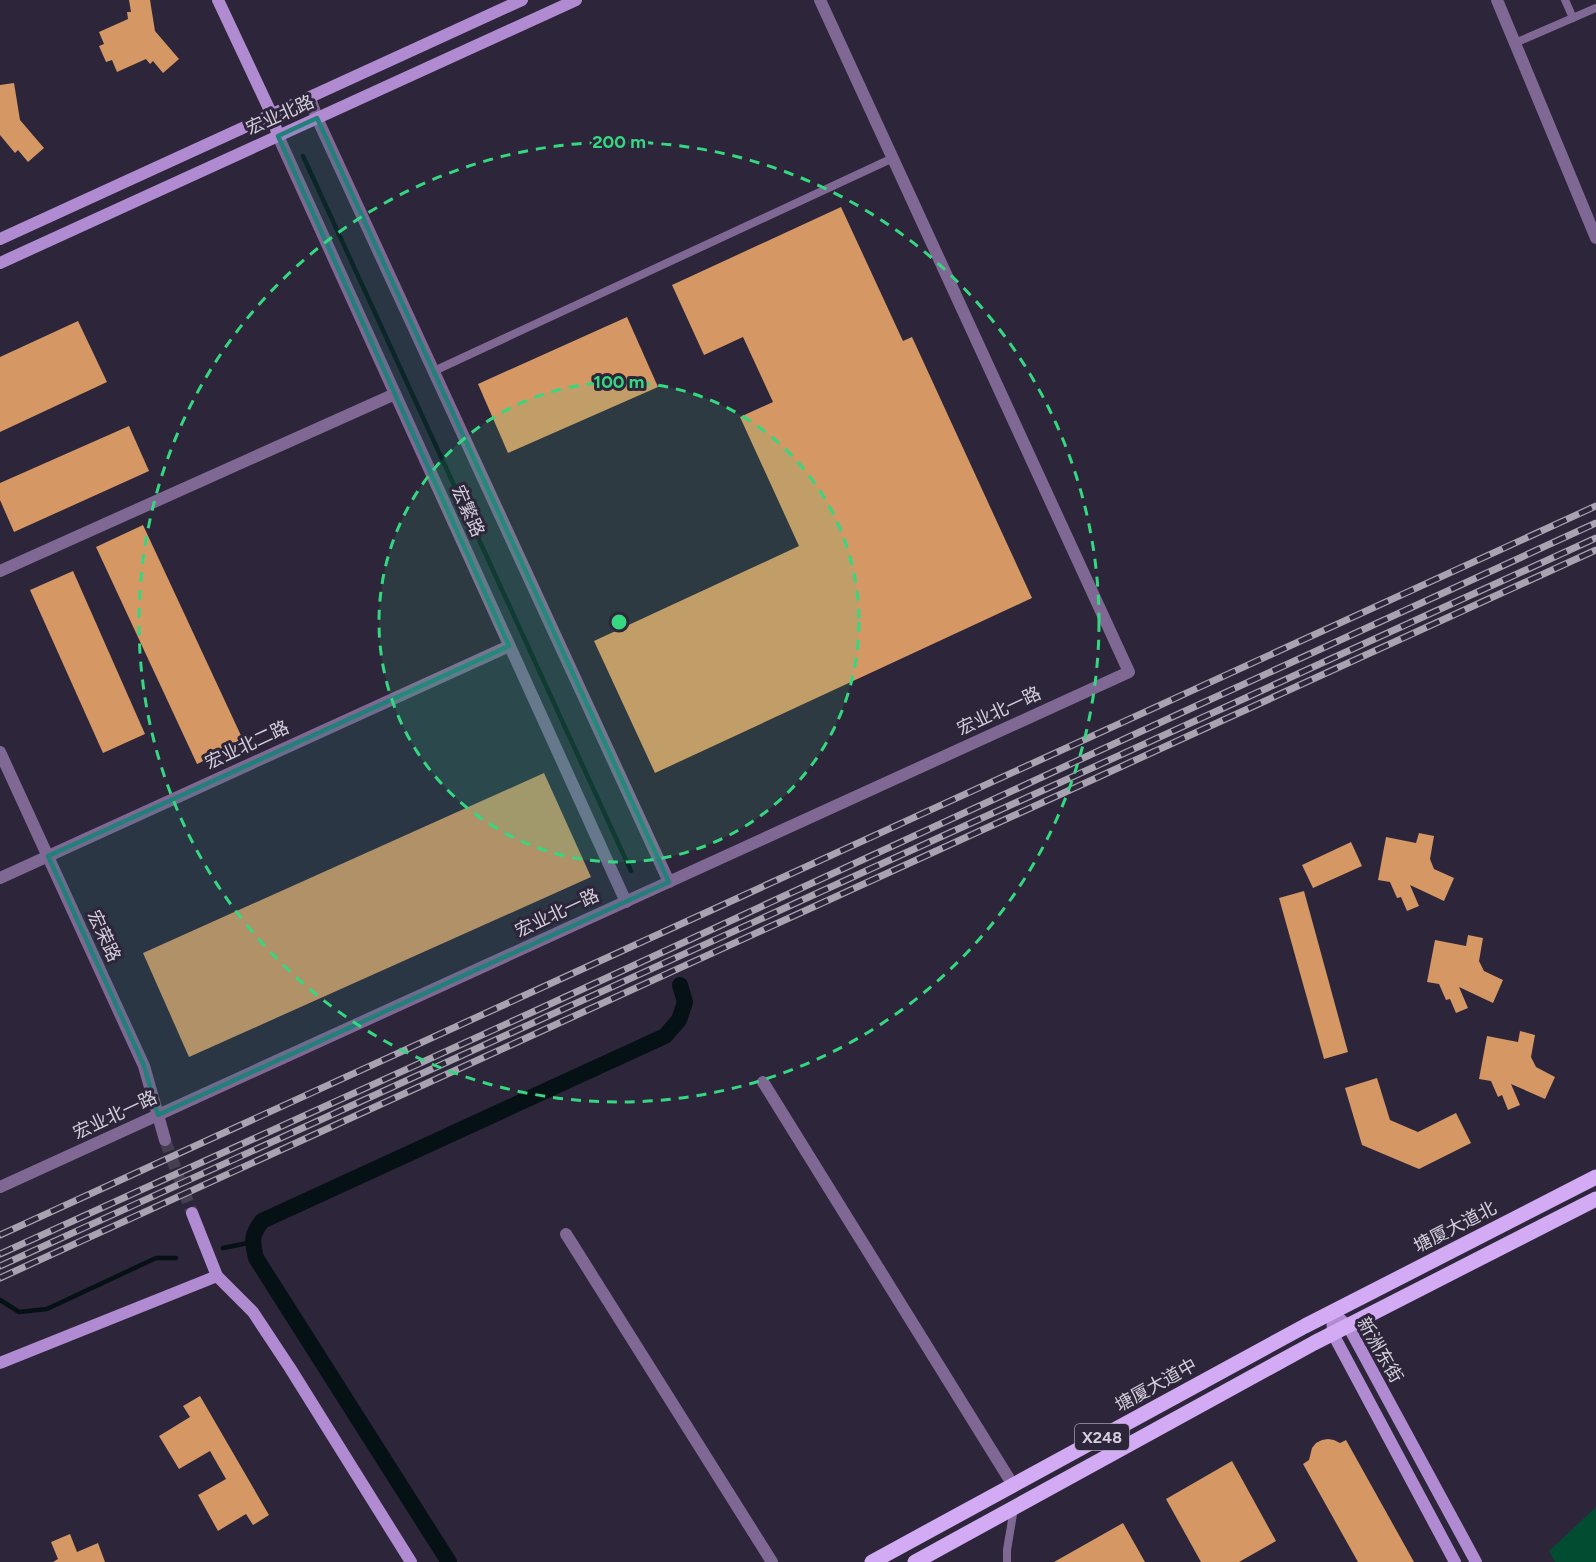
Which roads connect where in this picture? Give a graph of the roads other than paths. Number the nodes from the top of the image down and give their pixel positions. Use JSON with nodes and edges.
{"nodes":[{"id":1,"x":218,"y":0,"type":"edge"},
{"id":2,"x":522,"y":0,"type":"edge"},
{"id":3,"x":576,"y":0,"type":"edge"},
{"id":4,"x":820,"y":0,"type":"edge"},
{"id":5,"x":1497,"y":0,"type":"edge"},
{"id":6,"x":1565,"y":0,"type":"edge"},
{"id":7,"x":1596,"y":8,"type":"edge"},
{"id":8,"x":1573,"y":18,"type":"junction"},
{"id":9,"x":1515,"y":43,"type":"junction"},
{"id":10,"x":310,"y":98,"type":"junction"},
{"id":11,"x":272,"y":115,"type":"junction"},
{"id":12,"x":317,"y":118,"type":"junction"},
{"id":13,"x":278,"y":136,"type":"junction"},
{"id":14,"x":893,"y":158,"type":"junction"},
{"id":15,"x":1596,"y":238,"type":"edge"},
{"id":16,"x":0,"y":239,"type":"edge"},
{"id":17,"x":0,"y":262,"type":"edge"},
{"id":18,"x":434,"y":371,"type":"junction"},
{"id":19,"x":395,"y":394,"type":"junction"},
{"id":20,"x":0,"y":571,"type":"edge"},
{"id":21,"x":508,"y":646,"type":"junction"},
{"id":22,"x":0,"y":752,"type":"edge"},
{"id":23,"x":48,"y":856,"type":"junction"},
{"id":24,"x":0,"y":878,"type":"edge"},
{"id":25,"x":669,"y":882,"type":"junction"},
{"id":26,"x":626,"y":902,"type":"junction"},
{"id":27,"x":763,"y":1082,"type":"dead end"},
{"id":28,"x":158,"y":1115,"type":"junction"},
{"id":29,"x":165,"y":1140,"type":"tunnel mouth"},
{"id":30,"x":1596,"y":1178,"type":"edge"},
{"id":31,"x":0,"y":1187,"type":"edge"},
{"id":32,"x":1596,"y":1200,"type":"edge"},
{"id":33,"x":192,"y":1213,"type":"tunnel mouth"},
{"id":34,"x":566,"y":1234,"type":"dead end"},
{"id":35,"x":218,"y":1276,"type":"junction"},
{"id":36,"x":1332,"y":1312,"type":"junction"},
{"id":37,"x":1348,"y":1326,"type":"junction"},
{"id":38,"x":1333,"y":1334,"type":"junction"},
{"id":39,"x":0,"y":1363,"type":"edge"},
{"id":40,"x":1013,"y":1485,"type":"junction"},
{"id":41,"x":1014,"y":1508,"type":"junction"},
{"id":42,"x":411,"y":1562,"type":"edge"},
{"id":43,"x":772,"y":1562,"type":"edge"},
{"id":44,"x":872,"y":1562,"type":"edge"},
{"id":45,"x":915,"y":1562,"type":"edge"},
{"id":46,"x":1007,"y":1562,"type":"edge"},
{"id":47,"x":1455,"y":1562,"type":"edge"},
{"id":48,"x":1476,"y":1562,"type":"edge"}],
"edges":[{"from":1,"to":11,"type":"street"},
{"from":2,"to":10,"type":"street","name":"宏业北路"},
{"from":3,"to":12,"type":"street","name":"宏业北路"},
{"from":4,"to":14,"type":"street"},
{"from":5,"to":9,"type":"street"},
{"from":6,"to":8,"type":"lane"},
{"from":7,"to":8,"type":"lane"},
{"from":8,"to":9,"type":"lane"},
{"from":9,"to":15,"type":"street"},
{"from":10,"to":11,"type":"street","name":"宏业北路"},
{"from":10,"to":12,"type":"street"},
{"from":11,"to":13,"type":"street"},
{"from":11,"to":16,"type":"street","name":"宏业北路"},
{"from":12,"to":13,"type":"street","name":"宏业北路"},
{"from":12,"to":18,"type":"street"},
{"from":13,"to":17,"type":"street","name":"宏业北路"},
{"from":13,"to":19,"type":"street","name":"宏繁路"},
{"from":14,"to":18,"type":"lane"},
{"from":14,"to":25,"type":"street","name":"宏业北一路"},
{"from":18,"to":25,"type":"street"},
{"from":19,"to":20,"type":"street"},
{"from":19,"to":21,"type":"street","name":"宏繁路"},
{"from":21,"to":23,"type":"street","name":"宏业北二路"},
{"from":21,"to":26,"type":"street","name":"宏繁路"},
{"from":22,"to":23,"type":"street","name":"宏荣路"},
{"from":23,"to":24,"type":"street","name":"宏业北二路"},
{"from":23,"to":28,"type":"street","name":"宏荣路"},
{"from":25,"to":26,"type":"street","name":"宏业北一路"},
{"from":26,"to":28,"type":"street","name":"宏业北一路"},
{"from":27,"to":40,"type":"street"},
{"from":28,"to":29,"type":"street","name":"宏荣路"},
{"from":28,"to":31,"type":"street","name":"宏业北一路"},
{"from":30,"to":36,"type":"main road","name":"塘厦大道北","number":"X248"},
{"from":32,"to":37,"type":"main road","number":"X248"},
{"from":33,"to":35,"type":"street"},
{"from":34,"to":43,"type":"street"},
{"from":35,"to":39,"type":"street"},
{"from":35,"to":42,"type":"street"},
{"from":36,"to":37,"type":"street","name":"新洲东街"},
{"from":36,"to":38,"type":"street","name":"新洲东街"},
{"from":36,"to":40,"type":"main road","name":"塘厦大道中","number":"X248"},
{"from":37,"to":38,"type":"main road","number":"X248"},
{"from":37,"to":48,"type":"street","name":"新洲东街"},
{"from":38,"to":41,"type":"main road","number":"X248"},
{"from":38,"to":47,"type":"street","name":"新洲东街"},
{"from":40,"to":44,"type":"main road","name":"塘厦大道中","number":"X248"},
{"from":41,"to":45,"type":"main road","number":"X248"},
{"from":41,"to":46,"type":"lane"}]}
